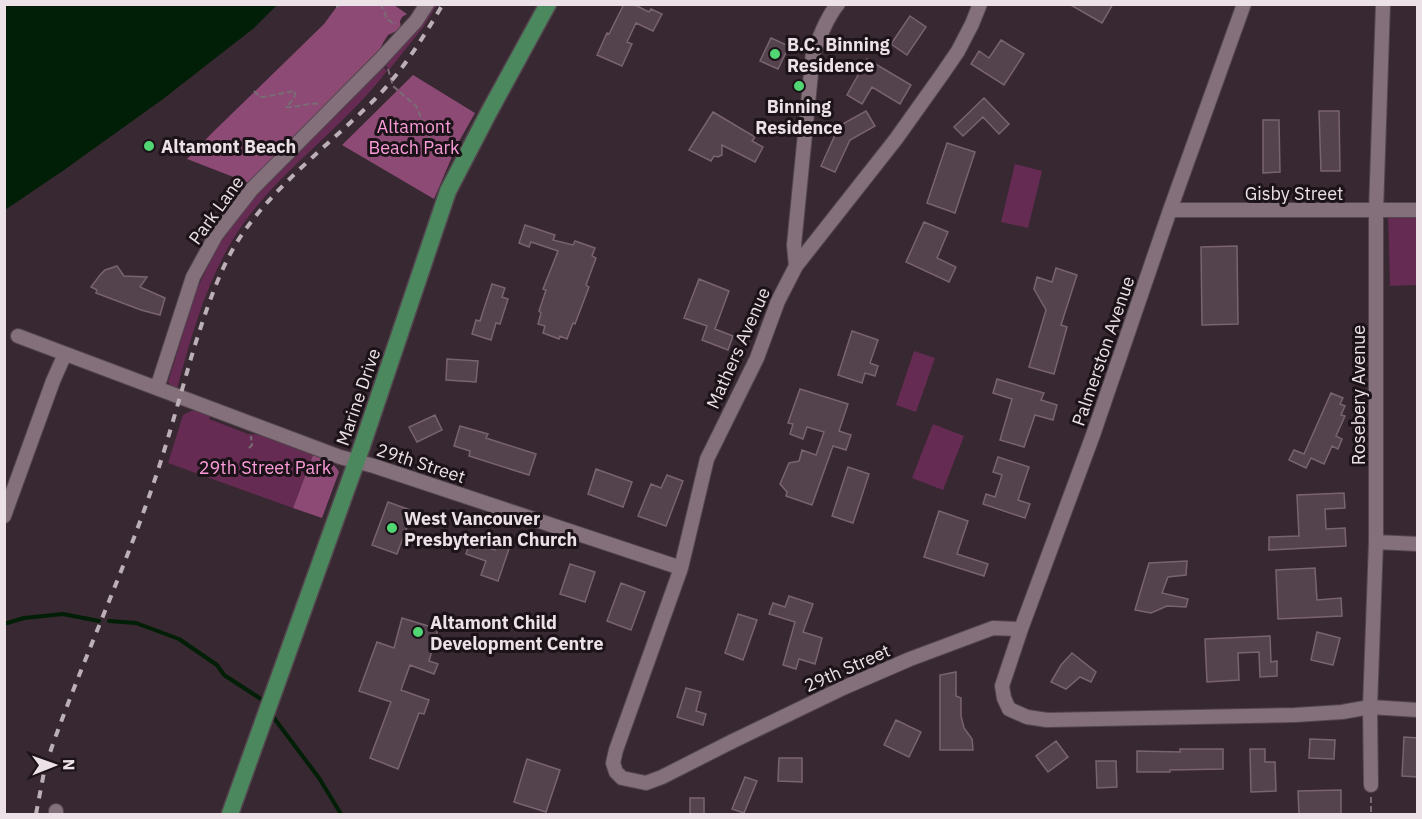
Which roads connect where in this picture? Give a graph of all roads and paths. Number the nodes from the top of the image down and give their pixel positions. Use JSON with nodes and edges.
{"nodes":[{"id":1,"x":343,"y":4,"type":"edge"},
{"id":2,"x":380,"y":4,"type":"edge"},
{"id":3,"x":427,"y":4,"type":"edge"},
{"id":4,"x":548,"y":4,"type":"edge"},
{"id":5,"x":838,"y":4,"type":"edge"},
{"id":6,"x":980,"y":4,"type":"edge"},
{"id":7,"x":1244,"y":4,"type":"edge"},
{"id":8,"x":1383,"y":4,"type":"edge"},
{"id":9,"x":336,"y":7,"type":"dead end"},
{"id":10,"x":399,"y":22,"type":"dead end"},
{"id":11,"x":384,"y":65,"type":"dead end"},
{"id":12,"x":254,"y":92,"type":"dead end"},
{"id":13,"x":319,"y":104,"type":"dead end"},
{"id":14,"x":452,"y":152,"type":"dead end"},
{"id":15,"x":1170,"y":210,"type":"junction"},
{"id":16,"x":1418,"y":210,"type":"edge"},
{"id":17,"x":1376,"y":211,"type":"junction"},
{"id":18,"x":796,"y":266,"type":"junction"},
{"id":19,"x":18,"y":336,"type":"dead end"},
{"id":20,"x":65,"y":354,"type":"junction"},
{"id":21,"x":157,"y":388,"type":"junction"},
{"id":22,"x":250,"y":434,"type":"dead end"},
{"id":23,"x":251,"y":448,"type":"dead end"},
{"id":24,"x":357,"y":462,"type":"junction"},
{"id":25,"x":4,"y":516,"type":"edge"},
{"id":26,"x":1376,"y":542,"type":"junction"},
{"id":27,"x":1418,"y":544,"type":"edge"},
{"id":28,"x":681,"y":568,"type":"junction"},
{"id":29,"x":1021,"y":629,"type":"junction"},
{"id":30,"x":1370,"y":707,"type":"junction"},
{"id":31,"x":1418,"y":710,"type":"edge"},
{"id":32,"x":616,"y":750,"type":"joint"},
{"id":33,"x":1371,"y":785,"type":"joint"},
{"id":34,"x":230,"y":814,"type":"edge"},
{"id":35,"x":1371,"y":814,"type":"edge"}],
"edges":[{"from":1,"to":9,"type":"path"},
{"from":2,"to":10,"type":"path"},
{"from":3,"to":21,"type":"street","name":"Park Lane"},
{"from":4,"to":24,"type":"main road","name":"Marine Drive"},
{"from":5,"to":18,"type":"street"},
{"from":6,"to":18,"type":"street","name":"Mathers Avenue"},
{"from":7,"to":15,"type":"street","name":"Palmerston Avenue"},
{"from":8,"to":17,"type":"street","name":"Rosebery Avenue"},
{"from":11,"to":14,"type":"path"},
{"from":12,"to":13,"type":"path"},
{"from":15,"to":17,"type":"street","name":"Gisby Street"},
{"from":15,"to":29,"type":"street","name":"Palmerston Avenue"},
{"from":16,"to":17,"type":"street","name":"Gisby Street"},
{"from":17,"to":26,"type":"street","name":"Rosebery Avenue"},
{"from":18,"to":28,"type":"street","name":"Mathers Avenue"},
{"from":19,"to":20,"type":"street","name":"29th Street"},
{"from":20,"to":21,"type":"street","name":"29th Street"},
{"from":20,"to":25,"type":"street"},
{"from":21,"to":24,"type":"street","name":"29th Street"},
{"from":22,"to":23,"type":"path"},
{"from":24,"to":28,"type":"street","name":"29th Street"},
{"from":24,"to":34,"type":"main road","name":"Marine Drive"},
{"from":26,"to":27,"type":"street"},
{"from":26,"to":30,"type":"street","name":"Rosebery Avenue"},
{"from":28,"to":32,"type":"street","name":"Mathers Avenue"},
{"from":29,"to":30,"type":"street","name":"Palmerston Avenue"},
{"from":29,"to":32,"type":"street","name":"29th Street"},
{"from":30,"to":31,"type":"street"},
{"from":30,"to":33,"type":"street","name":"Rosebery Avenue"},
{"from":33,"to":35,"type":"path"}]}
